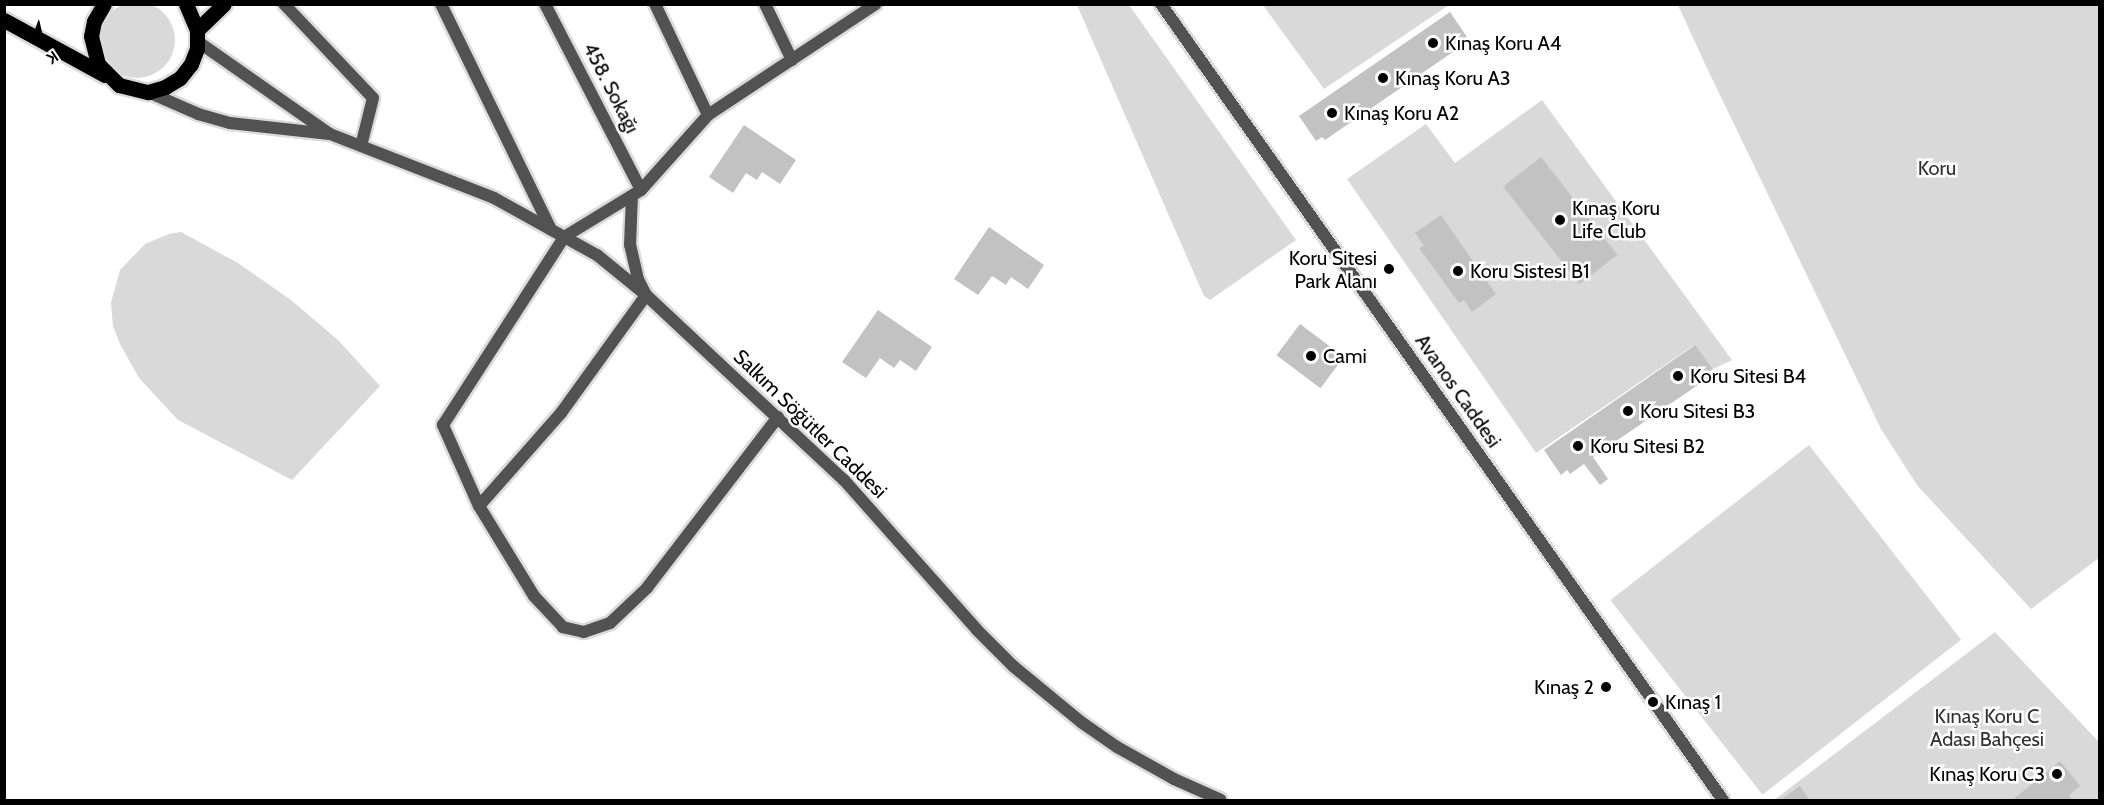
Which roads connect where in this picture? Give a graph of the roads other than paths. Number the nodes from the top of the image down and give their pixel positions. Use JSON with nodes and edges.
{"nodes":[{"id":1,"x":104,"y":4,"type":"edge"},
{"id":2,"x":186,"y":4,"type":"edge"},
{"id":3,"x":224,"y":4,"type":"edge"},
{"id":4,"x":284,"y":4,"type":"edge"},
{"id":5,"x":441,"y":4,"type":"edge"},
{"id":6,"x":545,"y":4,"type":"edge"},
{"id":7,"x":655,"y":4,"type":"edge"},
{"id":8,"x":765,"y":4,"type":"edge"},
{"id":9,"x":1161,"y":4,"type":"edge"},
{"id":10,"x":873,"y":6,"type":"edge"},
{"id":11,"x":4,"y":20,"type":"edge"},
{"id":12,"x":197,"y":36,"type":"junction"},
{"id":13,"x":792,"y":60,"type":"junction"},
{"id":14,"x":106,"y":76,"type":"junction"},
{"id":15,"x":148,"y":92,"type":"junction"},
{"id":16,"x":708,"y":115,"type":"junction"},
{"id":17,"x":330,"y":134,"type":"junction"},
{"id":18,"x":361,"y":146,"type":"junction"},
{"id":19,"x":636,"y":193,"type":"junction"},
{"id":20,"x":551,"y":230,"type":"junction"},
{"id":21,"x":564,"y":237,"type":"junction"},
{"id":22,"x":646,"y":295,"type":"junction"},
{"id":23,"x":778,"y":417,"type":"junction"},
{"id":24,"x":479,"y":506,"type":"junction"},
{"id":25,"x":1221,"y":801,"type":"edge"},
{"id":26,"x":1723,"y":801,"type":"edge"}],
"edges":[{"from":1,"to":14,"type":"main road"},
{"from":2,"to":12,"type":"main road"},
{"from":3,"to":12,"type":"main road"},
{"from":4,"to":18,"type":"street"},
{"from":5,"to":20,"type":"street"},
{"from":6,"to":19,"type":"street","name":"458. Sokağı"},
{"from":7,"to":16,"type":"street"},
{"from":8,"to":13,"type":"street"},
{"from":9,"to":26,"type":"street","name":"Avanos Caddesi"},
{"from":10,"to":13,"type":"street"},
{"from":11,"to":14,"type":"main road"},
{"from":12,"to":15,"type":"main road"},
{"from":12,"to":17,"type":"street","name":"Salkım Söğütler Caddesi"},
{"from":13,"to":16,"type":"street"},
{"from":14,"to":15,"type":"main road"},
{"from":15,"to":17,"type":"street","name":"Salkım Söğütler Caddesi"},
{"from":16,"to":19,"type":"street"},
{"from":17,"to":18,"type":"street","name":"Salkım Söğütler Caddesi"},
{"from":18,"to":20,"type":"street","name":"Salkım Söğütler Caddesi"},
{"from":19,"to":21,"type":"street"},
{"from":19,"to":22,"type":"street"},
{"from":20,"to":21,"type":"street","name":"Salkım Söğütler Caddesi"},
{"from":21,"to":22,"type":"street","name":"Salkım Söğütler Caddesi"},
{"from":21,"to":24,"type":"street"},
{"from":22,"to":23,"type":"street","name":"Salkım Söğütler Caddesi"},
{"from":22,"to":24,"type":"street"},
{"from":23,"to":24,"type":"street"},
{"from":23,"to":25,"type":"street","name":"Salkım Söğütler Caddesi"}]}
